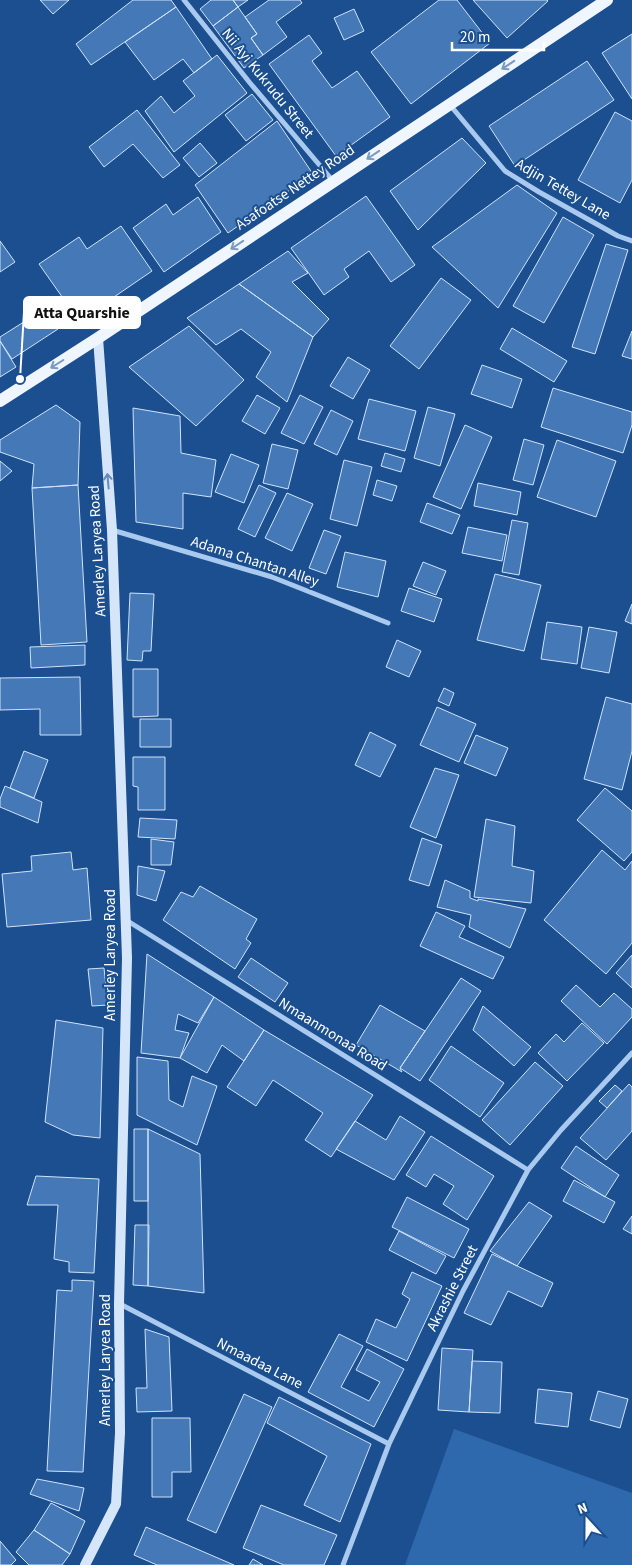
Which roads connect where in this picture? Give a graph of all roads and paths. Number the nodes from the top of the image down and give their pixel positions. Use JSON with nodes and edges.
{"nodes":[{"id":1,"x":184,"y":0,"type":"edge"},
{"id":2,"x":608,"y":0,"type":"edge"},
{"id":3,"x":449,"y":104,"type":"junction"},
{"id":4,"x":333,"y":181,"type":"junction"},
{"id":5,"x":632,"y":241,"type":"edge"},
{"id":6,"x":98,"y":338,"type":"junction"},
{"id":7,"x":0,"y":401,"type":"edge"},
{"id":8,"x":112,"y":530,"type":"junction"},
{"id":9,"x":388,"y":623,"type":"dead end"},
{"id":10,"x":126,"y":920,"type":"junction"},
{"id":11,"x":632,"y":1053,"type":"edge"},
{"id":12,"x":528,"y":1170,"type":"junction"},
{"id":13,"x":119,"y":1304,"type":"junction"},
{"id":14,"x":389,"y":1444,"type":"junction"},
{"id":15,"x":85,"y":1565,"type":"edge"},
{"id":16,"x":343,"y":1565,"type":"edge"}],
"edges":[{"from":1,"to":4,"type":"street","name":"Nii Ayi Kukrudu Street"},
{"from":2,"to":3,"type":"main road","name":"Asafoatse Nettey Road","one_way":true},
{"from":3,"to":4,"type":"main road","name":"Asafoatse Nettey Road","one_way":true},
{"from":3,"to":5,"type":"street","name":"Adjin Tettey Lane"},
{"from":4,"to":6,"type":"main road","name":"Asafoatse Nettey Road","one_way":true},
{"from":6,"to":7,"type":"main road","name":"Asafoatse Nettey Road","one_way":true},
{"from":8,"to":6,"type":"street","name":"Amerley Laryea Road","one_way":true},
{"from":8,"to":9,"type":"street","name":"Adama Chantan Alley"},
{"from":8,"to":10,"type":"street","name":"Amerley Laryea Road"},
{"from":10,"to":12,"type":"street","name":"Nmaanmonaa Road"},
{"from":10,"to":13,"type":"street","name":"Amerley Laryea Road"},
{"from":11,"to":12,"type":"street","name":"Akrashie Street"},
{"from":12,"to":14,"type":"street","name":"Akrashie Street"},
{"from":13,"to":14,"type":"street","name":"Nmaadaa Lane"},
{"from":13,"to":15,"type":"street","name":"Amerley Laryea Road"},
{"from":14,"to":16,"type":"street","name":"Akrashie Street"}]}
